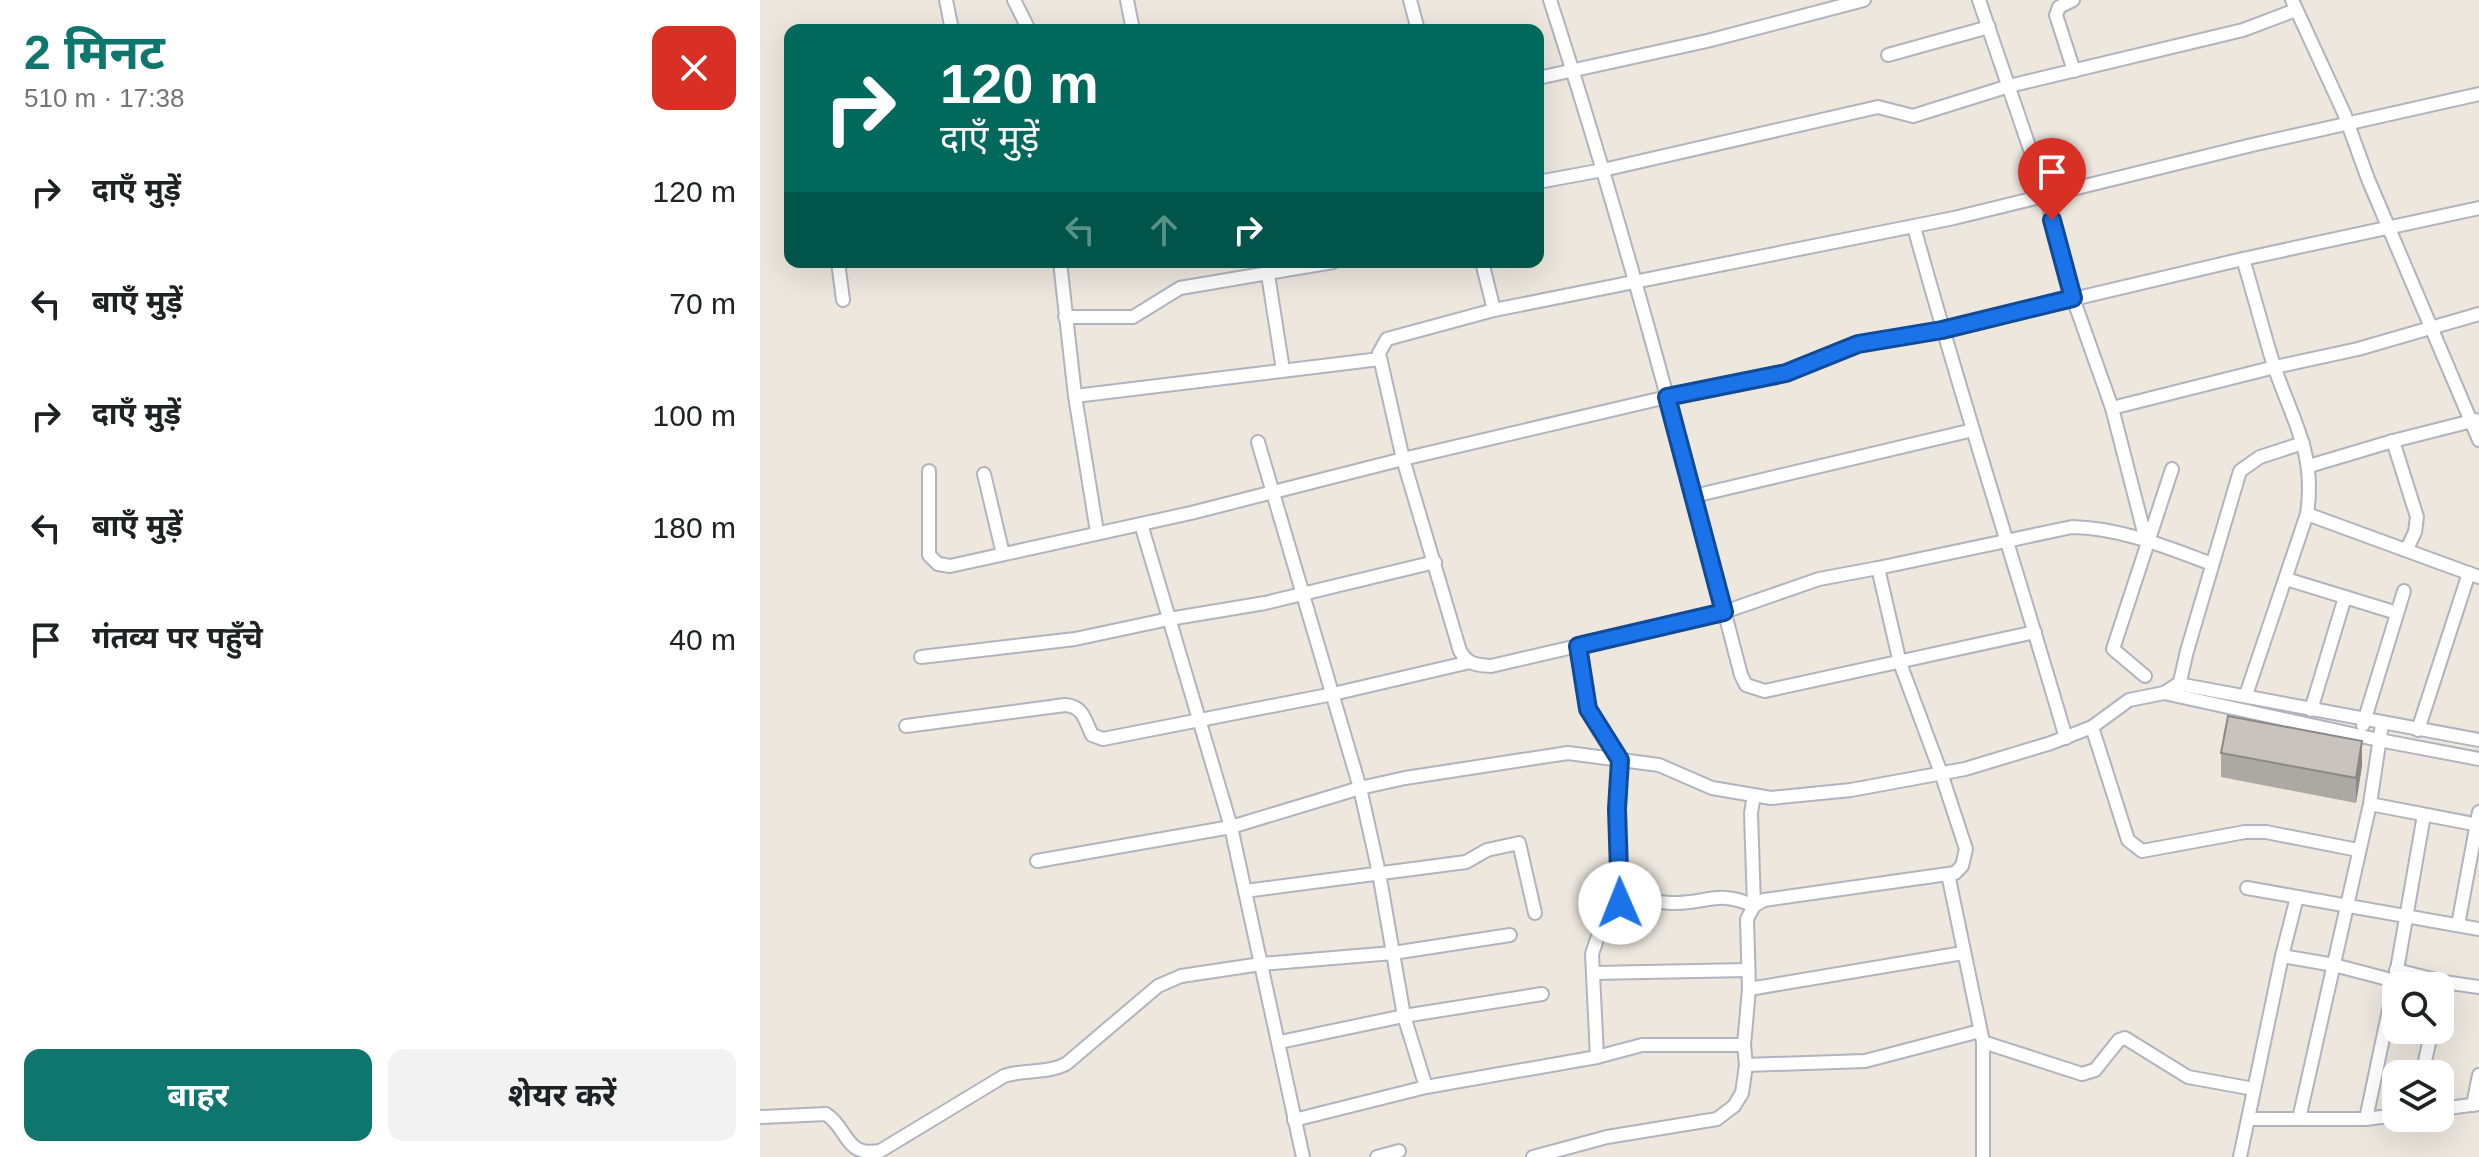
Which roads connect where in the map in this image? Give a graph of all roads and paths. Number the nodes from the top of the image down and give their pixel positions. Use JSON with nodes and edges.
{"nodes":[{"id":1,"x":946,"y":0,"type":"edge"},
{"id":2,"x":1014,"y":0,"type":"edge"},
{"id":3,"x":1127,"y":0,"type":"edge"},
{"id":4,"x":1426,"y":0,"type":"edge"},
{"id":5,"x":1550,"y":0,"type":"edge"},
{"id":6,"x":1864,"y":0,"type":"edge"},
{"id":7,"x":1979,"y":0,"type":"edge"},
{"id":8,"x":2073,"y":0,"type":"edge"},
{"id":9,"x":1410,"y":2,"type":"edge"},
{"id":10,"x":1824,"y":5,"type":"edge"},
{"id":11,"x":2294,"y":5,"type":"edge"},
{"id":12,"x":951,"y":24,"type":"edge"},
{"id":13,"x":1026,"y":24,"type":"edge"},
{"id":14,"x":1132,"y":24,"type":"edge"},
{"id":15,"x":1416,"y":24,"type":"edge"},
{"id":16,"x":1989,"y":27,"type":"junction"},
{"id":17,"x":1888,"y":55,"type":"dead end"},
{"id":18,"x":1573,"y":71,"type":"junction"},
{"id":19,"x":2074,"y":71,"type":"junction"},
{"id":20,"x":1544,"y":77,"type":"edge"},
{"id":21,"x":2009,"y":86,"type":"junction"},
{"id":22,"x":2479,"y":94,"type":"edge"},
{"id":23,"x":2349,"y":125,"type":"junction"},
{"id":24,"x":1603,"y":170,"type":"junction"},
{"id":25,"x":1544,"y":181,"type":"edge"},
{"id":26,"x":2046,"y":196,"type":"junction"},
{"id":27,"x":2479,"y":208,"type":"edge"},
{"id":28,"x":1914,"y":227,"type":"junction"},
{"id":29,"x":2389,"y":228,"type":"junction"},
{"id":30,"x":2243,"y":259,"type":"junction"},
{"id":31,"x":839,"y":268,"type":"edge"},
{"id":32,"x":1061,"y":268,"type":"edge"},
{"id":33,"x":1267,"y":268,"type":"edge"},
{"id":34,"x":1484,"y":268,"type":"edge"},
{"id":35,"x":1634,"y":282,"type":"junction"},
{"id":36,"x":2073,"y":298,"type":"junction"},
{"id":37,"x":843,"y":300,"type":"dead end"},
{"id":38,"x":1494,"y":310,"type":"junction"},
{"id":39,"x":2479,"y":314,"type":"edge"},
{"id":40,"x":1065,"y":317,"type":"junction"},
{"id":41,"x":2431,"y":326,"type":"junction"},
{"id":42,"x":1942,"y":330,"type":"junction"},
{"id":43,"x":1380,"y":359,"type":"junction"},
{"id":44,"x":2275,"y":367,"type":"junction"},
{"id":45,"x":1283,"y":370,"type":"junction"},
{"id":46,"x":1075,"y":396,"type":"junction"},
{"id":47,"x":1667,"y":397,"type":"junction"},
{"id":48,"x":2112,"y":408,"type":"junction"},
{"id":49,"x":2475,"y":420,"type":"edge"},
{"id":50,"x":1973,"y":430,"type":"junction"},
{"id":51,"x":2479,"y":440,"type":"edge"},
{"id":52,"x":2393,"y":441,"type":"junction"},
{"id":53,"x":1258,"y":442,"type":"dead end"},
{"id":54,"x":2303,"y":443,"type":"junction"},
{"id":55,"x":1403,"y":459,"type":"junction"},
{"id":56,"x":2309,"y":466,"type":"junction"},
{"id":57,"x":2172,"y":469,"type":"dead end"},
{"id":58,"x":929,"y":471,"type":"dead end"},
{"id":59,"x":984,"y":474,"type":"dead end"},
{"id":60,"x":1274,"y":493,"type":"junction"},
{"id":61,"x":1694,"y":496,"type":"junction"},
{"id":62,"x":2307,"y":514,"type":"junction"},
{"id":63,"x":1141,"y":524,"type":"junction"},
{"id":64,"x":1097,"y":532,"type":"junction"},
{"id":65,"x":2008,"y":540,"type":"junction"},
{"id":66,"x":2146,"y":540,"type":"junction"},
{"id":67,"x":2407,"y":549,"type":"junction"},
{"id":68,"x":1003,"y":554,"type":"junction"},
{"id":69,"x":1435,"y":562,"type":"junction"},
{"id":70,"x":2212,"y":564,"type":"junction"},
{"id":71,"x":1878,"y":568,"type":"junction"},
{"id":72,"x":2474,"y":575,"type":"edge"},
{"id":73,"x":2286,"y":579,"type":"junction"},
{"id":74,"x":2404,"y":591,"type":"dead end"},
{"id":75,"x":1303,"y":593,"type":"junction"},
{"id":76,"x":2345,"y":597,"type":"junction"},
{"id":77,"x":1724,"y":612,"type":"junction"},
{"id":78,"x":2397,"y":613,"type":"junction"},
{"id":79,"x":1169,"y":619,"type":"junction"},
{"id":80,"x":2035,"y":632,"type":"junction"},
{"id":81,"x":1578,"y":646,"type":"junction"},
{"id":82,"x":921,"y":657,"type":"dead end"},
{"id":83,"x":1470,"y":662,"type":"junction"},
{"id":84,"x":1900,"y":663,"type":"junction"},
{"id":85,"x":2145,"y":676,"type":"dead end"},
{"id":86,"x":2178,"y":691,"type":"junction"},
{"id":87,"x":2225,"y":692,"type":"junction"},
{"id":88,"x":1333,"y":694,"type":"junction"},
{"id":89,"x":2246,"y":695,"type":"junction"},
{"id":90,"x":2222,"y":707,"type":"junction"},
{"id":91,"x":2311,"y":710,"type":"junction"},
{"id":92,"x":2364,"y":719,"type":"junction"},
{"id":93,"x":1198,"y":720,"type":"junction"},
{"id":94,"x":2382,"y":724,"type":"junction"},
{"id":95,"x":906,"y":726,"type":"dead end"},
{"id":96,"x":2092,"y":727,"type":"junction"},
{"id":97,"x":2418,"y":730,"type":"junction"},
{"id":98,"x":2360,"y":736,"type":"junction"},
{"id":99,"x":2066,"y":738,"type":"junction"},
{"id":100,"x":2379,"y":740,"type":"junction"},
{"id":101,"x":2479,"y":740,"type":"edge"},
{"id":102,"x":2479,"y":759,"type":"edge"},
{"id":103,"x":1620,"y":760,"type":"junction"},
{"id":104,"x":1941,"y":773,"type":"junction"},
{"id":105,"x":1360,"y":788,"type":"junction"},
{"id":106,"x":1754,"y":795,"type":"junction"},
{"id":107,"x":2370,"y":804,"type":"junction"},
{"id":108,"x":2424,"y":815,"type":"junction"},
{"id":109,"x":2478,"y":820,"type":"edge"},
{"id":110,"x":1231,"y":827,"type":"junction"},
{"id":111,"x":2358,"y":850,"type":"junction"},
{"id":112,"x":1037,"y":861,"type":"dead end"},
{"id":113,"x":1379,"y":873,"type":"junction"},
{"id":114,"x":1948,"y":874,"type":"junction"},
{"id":115,"x":2247,"y":888,"type":"dead end"},
{"id":116,"x":1245,"y":891,"type":"junction"},
{"id":117,"x":2297,"y":897,"type":"junction"},
{"id":118,"x":1620,"y":903,"type":"junction"},
{"id":119,"x":2346,"y":904,"type":"junction"},
{"id":120,"x":1754,"y":906,"type":"junction"},
{"id":121,"x":1535,"y":913,"type":"dead end"},
{"id":122,"x":2406,"y":916,"type":"junction"},
{"id":123,"x":2458,"y":925,"type":"junction"},
{"id":124,"x":2479,"y":929,"type":"edge"},
{"id":125,"x":1510,"y":935,"type":"dead end"},
{"id":126,"x":1393,"y":953,"type":"junction"},
{"id":127,"x":1963,"y":953,"type":"junction"},
{"id":128,"x":2282,"y":956,"type":"junction"},
{"id":129,"x":1261,"y":964,"type":"junction"},
{"id":130,"x":2334,"y":965,"type":"junction"},
{"id":131,"x":1748,"y":970,"type":"junction"},
{"id":132,"x":2397,"y":972,"type":"edge"},
{"id":133,"x":1593,"y":973,"type":"junction"},
{"id":134,"x":2382,"y":974,"type":"edge"},
{"id":135,"x":2454,"y":983,"type":"edge"},
{"id":136,"x":2479,"y":987,"type":"edge"},
{"id":137,"x":1749,"y":989,"type":"junction"},
{"id":138,"x":1542,"y":994,"type":"dead end"},
{"id":139,"x":1404,"y":1016,"type":"junction"},
{"id":140,"x":1981,"y":1036,"type":"junction"},
{"id":141,"x":1280,"y":1042,"type":"junction"},
{"id":142,"x":2382,"y":1043,"type":"edge"},
{"id":143,"x":1744,"y":1045,"type":"junction"},
{"id":144,"x":1597,"y":1057,"type":"junction"},
{"id":145,"x":1746,"y":1065,"type":"junction"},
{"id":146,"x":2479,"y":1075,"type":"edge"},
{"id":147,"x":1426,"y":1087,"type":"junction"},
{"id":148,"x":2254,"y":1089,"type":"junction"},
{"id":149,"x":2476,"y":1104,"type":"edge"},
{"id":150,"x":2454,"y":1107,"type":"edge"},
{"id":151,"x":760,"y":1117,"type":"edge"},
{"id":152,"x":2382,"y":1117,"type":"edge"},
{"id":153,"x":2248,"y":1119,"type":"junction"},
{"id":154,"x":2299,"y":1119,"type":"junction"},
{"id":155,"x":2366,"y":1119,"type":"junction"},
{"id":156,"x":1294,"y":1120,"type":"junction"},
{"id":157,"x":1399,"y":1151,"type":"dead end"},
{"id":158,"x":1303,"y":1157,"type":"edge"},
{"id":159,"x":1377,"y":1157,"type":"edge"},
{"id":160,"x":1533,"y":1157,"type":"edge"},
{"id":161,"x":1983,"y":1157,"type":"edge"},
{"id":162,"x":2240,"y":1157,"type":"edge"}],
"edges":[{"from":1,"to":12,"type":"street"},
{"from":2,"to":13,"type":"street"},
{"from":3,"to":14,"type":"street"},
{"from":4,"to":9,"type":"street"},
{"from":5,"to":18,"type":"street"},
{"from":6,"to":10,"type":"street"},
{"from":7,"to":16,"type":"street"},
{"from":8,"to":19,"type":"street"},
{"from":9,"to":15,"type":"street"},
{"from":10,"to":18,"type":"street"},
{"from":11,"to":19,"type":"street"},
{"from":11,"to":23,"type":"street"},
{"from":16,"to":17,"type":"street"},
{"from":16,"to":21,"type":"street"},
{"from":18,"to":20,"type":"street"},
{"from":18,"to":24,"type":"street"},
{"from":19,"to":21,"type":"street"},
{"from":21,"to":24,"type":"street"},
{"from":21,"to":26,"type":"street"},
{"from":22,"to":23,"type":"street"},
{"from":23,"to":26,"type":"street"},
{"from":23,"to":29,"type":"street"},
{"from":24,"to":25,"type":"street"},
{"from":24,"to":35,"type":"street"},
{"from":26,"to":28,"type":"street"},
{"from":26,"to":36,"type":"street"},
{"from":27,"to":29,"type":"street"},
{"from":28,"to":35,"type":"street"},
{"from":28,"to":42,"type":"street"},
{"from":29,"to":30,"type":"street"},
{"from":29,"to":41,"type":"street"},
{"from":30,"to":36,"type":"street"},
{"from":30,"to":44,"type":"street"},
{"from":31,"to":37,"type":"street"},
{"from":32,"to":40,"type":"street"},
{"from":33,"to":40,"type":"street"},
{"from":33,"to":45,"type":"street"},
{"from":34,"to":38,"type":"street"},
{"from":35,"to":38,"type":"street"},
{"from":35,"to":47,"type":"street"},
{"from":36,"to":42,"type":"street"},
{"from":36,"to":48,"type":"street"},
{"from":38,"to":43,"type":"street"},
{"from":39,"to":41,"type":"street"},
{"from":40,"to":46,"type":"street"},
{"from":41,"to":44,"type":"street"},
{"from":41,"to":49,"type":"street"},
{"from":42,"to":47,"type":"street"},
{"from":42,"to":50,"type":"street"},
{"from":43,"to":45,"type":"street"},
{"from":43,"to":55,"type":"street"},
{"from":44,"to":48,"type":"street"},
{"from":44,"to":54,"type":"street"},
{"from":45,"to":46,"type":"street"},
{"from":46,"to":64,"type":"street"},
{"from":47,"to":55,"type":"street"},
{"from":47,"to":61,"type":"street"},
{"from":48,"to":66,"type":"street"},
{"from":49,"to":51,"type":"street"},
{"from":49,"to":52,"type":"street"},
{"from":50,"to":61,"type":"street"},
{"from":50,"to":65,"type":"street"},
{"from":52,"to":56,"type":"street"},
{"from":52,"to":67,"type":"street"},
{"from":53,"to":60,"type":"street"},
{"from":54,"to":56,"type":"street"},
{"from":54,"to":70,"type":"street"},
{"from":55,"to":60,"type":"street"},
{"from":55,"to":69,"type":"street"},
{"from":56,"to":62,"type":"street"},
{"from":57,"to":66,"type":"street"},
{"from":58,"to":68,"type":"street"},
{"from":59,"to":68,"type":"street"},
{"from":60,"to":63,"type":"street"},
{"from":60,"to":75,"type":"street"},
{"from":61,"to":77,"type":"street"},
{"from":62,"to":67,"type":"street"},
{"from":62,"to":73,"type":"street"},
{"from":63,"to":64,"type":"street"},
{"from":63,"to":79,"type":"street"},
{"from":64,"to":68,"type":"street"},
{"from":65,"to":66,"type":"street"},
{"from":65,"to":71,"type":"street"},
{"from":65,"to":80,"type":"street"},
{"from":66,"to":70,"type":"street"},
{"from":66,"to":85,"type":"street"},
{"from":67,"to":72,"type":"street"},
{"from":69,"to":75,"type":"street"},
{"from":69,"to":83,"type":"street"},
{"from":70,"to":86,"type":"street"},
{"from":71,"to":77,"type":"street"},
{"from":71,"to":84,"type":"street"},
{"from":72,"to":97,"type":"street"},
{"from":73,"to":76,"type":"street"},
{"from":73,"to":89,"type":"street"},
{"from":74,"to":78,"type":"street"},
{"from":75,"to":79,"type":"street"},
{"from":75,"to":88,"type":"street"},
{"from":76,"to":78,"type":"street"},
{"from":76,"to":91,"type":"street"},
{"from":77,"to":81,"type":"street"},
{"from":77,"to":84,"type":"street"},
{"from":78,"to":92,"type":"street"},
{"from":79,"to":82,"type":"street"},
{"from":79,"to":93,"type":"street"},
{"from":80,"to":84,"type":"street"},
{"from":80,"to":99,"type":"street"},
{"from":81,"to":83,"type":"street"},
{"from":81,"to":103,"type":"street"},
{"from":83,"to":88,"type":"street"},
{"from":84,"to":104,"type":"street"},
{"from":86,"to":87,"type":"street"},
{"from":86,"to":90,"type":"street"},
{"from":86,"to":96,"type":"street"},
{"from":87,"to":89,"type":"street"},
{"from":87,"to":90,"type":"street"},
{"from":88,"to":93,"type":"street"},
{"from":88,"to":105,"type":"street"},
{"from":89,"to":91,"type":"street"},
{"from":90,"to":98,"type":"street"},
{"from":91,"to":92,"type":"street"},
{"from":92,"to":94,"type":"street"},
{"from":92,"to":98,"type":"street"},
{"from":93,"to":95,"type":"street"},
{"from":93,"to":110,"type":"street"},
{"from":94,"to":97,"type":"street"},
{"from":94,"to":100,"type":"street"},
{"from":96,"to":99,"type":"street"},
{"from":96,"to":111,"type":"street"},
{"from":97,"to":101,"type":"street"},
{"from":98,"to":100,"type":"street"},
{"from":99,"to":104,"type":"street"},
{"from":100,"to":102,"type":"street"},
{"from":100,"to":107,"type":"street"},
{"from":103,"to":105,"type":"street"},
{"from":103,"to":106,"type":"street"},
{"from":103,"to":118,"type":"street"},
{"from":104,"to":106,"type":"street"},
{"from":104,"to":114,"type":"street"},
{"from":105,"to":110,"type":"street"},
{"from":105,"to":113,"type":"street"},
{"from":106,"to":120,"type":"street"},
{"from":107,"to":108,"type":"street"},
{"from":107,"to":111,"type":"street"},
{"from":108,"to":109,"type":"street"},
{"from":108,"to":122,"type":"street"},
{"from":109,"to":123,"type":"street"},
{"from":110,"to":112,"type":"street"},
{"from":110,"to":116,"type":"street"},
{"from":111,"to":119,"type":"street"},
{"from":113,"to":116,"type":"street"},
{"from":113,"to":121,"type":"street"},
{"from":113,"to":126,"type":"street"},
{"from":114,"to":120,"type":"street"},
{"from":114,"to":127,"type":"street"},
{"from":115,"to":117,"type":"street"},
{"from":116,"to":129,"type":"street"},
{"from":117,"to":119,"type":"street"},
{"from":117,"to":128,"type":"street"},
{"from":118,"to":120,"type":"street"},
{"from":118,"to":133,"type":"street"},
{"from":119,"to":122,"type":"street"},
{"from":119,"to":130,"type":"street"},
{"from":120,"to":131,"type":"street"},
{"from":122,"to":123,"type":"street"},
{"from":122,"to":132,"type":"street"},
{"from":123,"to":124,"type":"street"},
{"from":125,"to":126,"type":"street"},
{"from":126,"to":129,"type":"street"},
{"from":126,"to":139,"type":"street"},
{"from":127,"to":137,"type":"street"},
{"from":127,"to":140,"type":"street"},
{"from":128,"to":130,"type":"street"},
{"from":128,"to":148,"type":"street"},
{"from":129,"to":141,"type":"street"},
{"from":129,"to":151,"type":"street"},
{"from":130,"to":134,"type":"street"},
{"from":130,"to":154,"type":"street"},
{"from":131,"to":133,"type":"street"},
{"from":131,"to":137,"type":"street"},
{"from":133,"to":144,"type":"street"},
{"from":135,"to":136,"type":"street"},
{"from":137,"to":143,"type":"street"},
{"from":138,"to":139,"type":"street"},
{"from":139,"to":141,"type":"street"},
{"from":139,"to":147,"type":"street"},
{"from":140,"to":145,"type":"street"},
{"from":140,"to":148,"type":"street"},
{"from":140,"to":161,"type":"street"},
{"from":141,"to":156,"type":"street"},
{"from":142,"to":155,"type":"street"},
{"from":143,"to":144,"type":"street"},
{"from":143,"to":145,"type":"street"},
{"from":144,"to":147,"type":"street"},
{"from":145,"to":160,"type":"street"},
{"from":146,"to":149,"type":"street"},
{"from":147,"to":156,"type":"street"},
{"from":148,"to":153,"type":"street"},
{"from":149,"to":150,"type":"street"},
{"from":152,"to":155,"type":"street"},
{"from":153,"to":154,"type":"street"},
{"from":153,"to":162,"type":"street"},
{"from":154,"to":155,"type":"street"},
{"from":156,"to":158,"type":"street"},
{"from":157,"to":159,"type":"street"}]}
